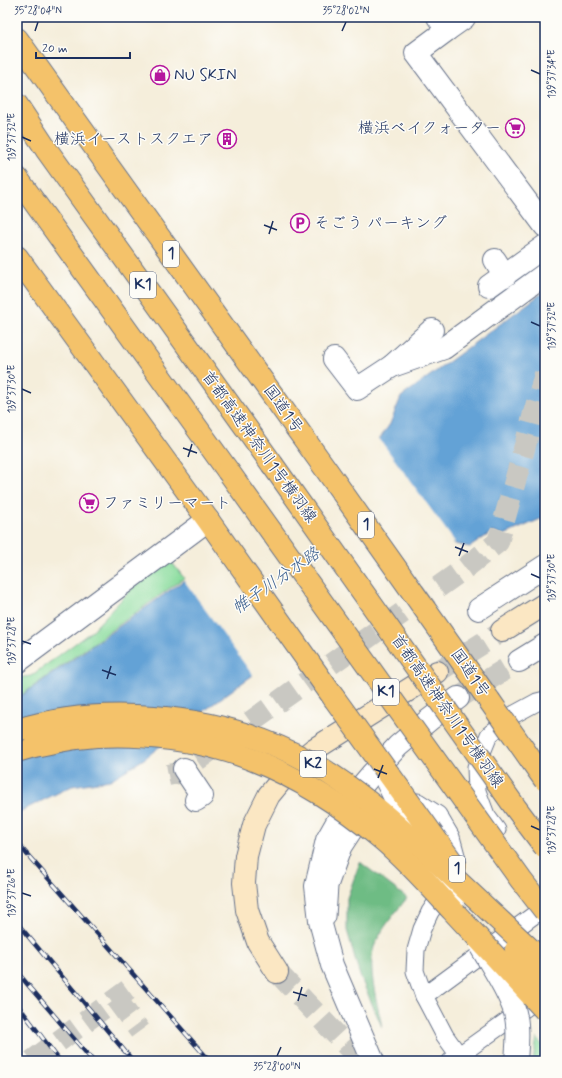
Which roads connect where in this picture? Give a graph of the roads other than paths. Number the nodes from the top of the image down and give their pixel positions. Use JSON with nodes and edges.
{"nodes":[{"id":1,"x":450,"y":22,"type":"edge"},
{"id":2,"x":17,"y":39,"type":"edge"},
{"id":3,"x":17,"y":105,"type":"edge"},
{"id":4,"x":17,"y":178,"type":"edge"},
{"id":5,"x":545,"y":226,"type":"edge"},
{"id":6,"x":545,"y":246,"type":"edge"},
{"id":7,"x":17,"y":257,"type":"edge"},
{"id":8,"x":496,"y":274,"type":"dead end"},
{"id":9,"x":545,"y":274,"type":"edge"},
{"id":10,"x":432,"y":330,"type":"dead end"},
{"id":11,"x":334,"y":359,"type":"dead end"},
{"id":12,"x":392,"y":366,"type":"junction"},
{"id":13,"x":208,"y":520,"type":"junction"},
{"id":14,"x":545,"y":566,"type":"edge"},
{"id":15,"x":545,"y":604,"type":"edge"},
{"id":16,"x":479,"y":609,"type":"dead end"},
{"id":17,"x":502,"y":631,"type":"tunnel mouth"},
{"id":18,"x":545,"y":645,"type":"edge"},
{"id":19,"x":519,"y":661,"type":"tunnel mouth"},
{"id":20,"x":17,"y":662,"type":"edge"},
{"id":21,"x":437,"y":672,"type":"tunnel mouth"},
{"id":22,"x":458,"y":698,"type":"tunnel mouth"},
{"id":23,"x":545,"y":700,"type":"edge"},
{"id":24,"x":17,"y":730,"type":"edge"},
{"id":25,"x":372,"y":750,"type":"junction"},
{"id":26,"x":17,"y":751,"type":"edge"},
{"id":27,"x":179,"y":776,"type":"dead end"},
{"id":28,"x":545,"y":780,"type":"edge"},
{"id":29,"x":196,"y":800,"type":"dead end"},
{"id":30,"x":545,"y":846,"type":"edge"},
{"id":31,"x":545,"y":894,"type":"edge"},
{"id":32,"x":545,"y":907,"type":"edge"},
{"id":33,"x":545,"y":911,"type":"edge"},
{"id":34,"x":545,"y":963,"type":"edge"},
{"id":35,"x":332,"y":965,"type":"junction"},
{"id":36,"x":277,"y":972,"type":"tunnel mouth"},
{"id":37,"x":545,"y":987,"type":"edge"},
{"id":38,"x":545,"y":994,"type":"edge"},
{"id":39,"x":424,"y":996,"type":"junction"},
{"id":40,"x":545,"y":1010,"type":"edge"},
{"id":41,"x":458,"y":1059,"type":"edge"},
{"id":42,"x":373,"y":1061,"type":"edge"},
{"id":43,"x":516,"y":1061,"type":"edge"}],
"edges":[{"from":1,"to":5,"type":"street"},
{"from":2,"to":28,"type":"highway","name":"国道1号","number":"1","bridge":true},
{"from":3,"to":30,"type":"highway","name":"首都高速神奈川1号横羽線","number":"K1","bridge":true},
{"from":4,"to":33,"type":"highway","number":"K1","bridge":true},
{"from":6,"to":8,"type":"street"},
{"from":7,"to":13,"type":"highway","number":"1"},
{"from":9,"to":12,"type":"street"},
{"from":10,"to":12,"type":"street"},
{"from":11,"to":12,"type":"street"},
{"from":13,"to":20,"type":"street"},
{"from":13,"to":25,"type":"highway","number":"1","bridge":true},
{"from":14,"to":16,"type":"street"},
{"from":15,"to":17,"type":"street"},
{"from":18,"to":19,"type":"street"},
{"from":21,"to":36,"type":"street"},
{"from":22,"to":35,"type":"street"},
{"from":23,"to":31,"type":"lane"},
{"from":24,"to":34,"type":"highway","number":"K2","bridge":true},
{"from":25,"to":37,"type":"highway","number":"1","bridge":true},
{"from":25,"to":43,"type":"street","bridge":true},
{"from":26,"to":40,"type":"highway","number":"K2","bridge":true},
{"from":27,"to":29,"type":"street"},
{"from":32,"to":39,"type":"lane"},
{"from":35,"to":39,"type":"lane"},
{"from":35,"to":42,"type":"street"},
{"from":38,"to":41,"type":"lane"},
{"from":39,"to":41,"type":"lane"}]}
